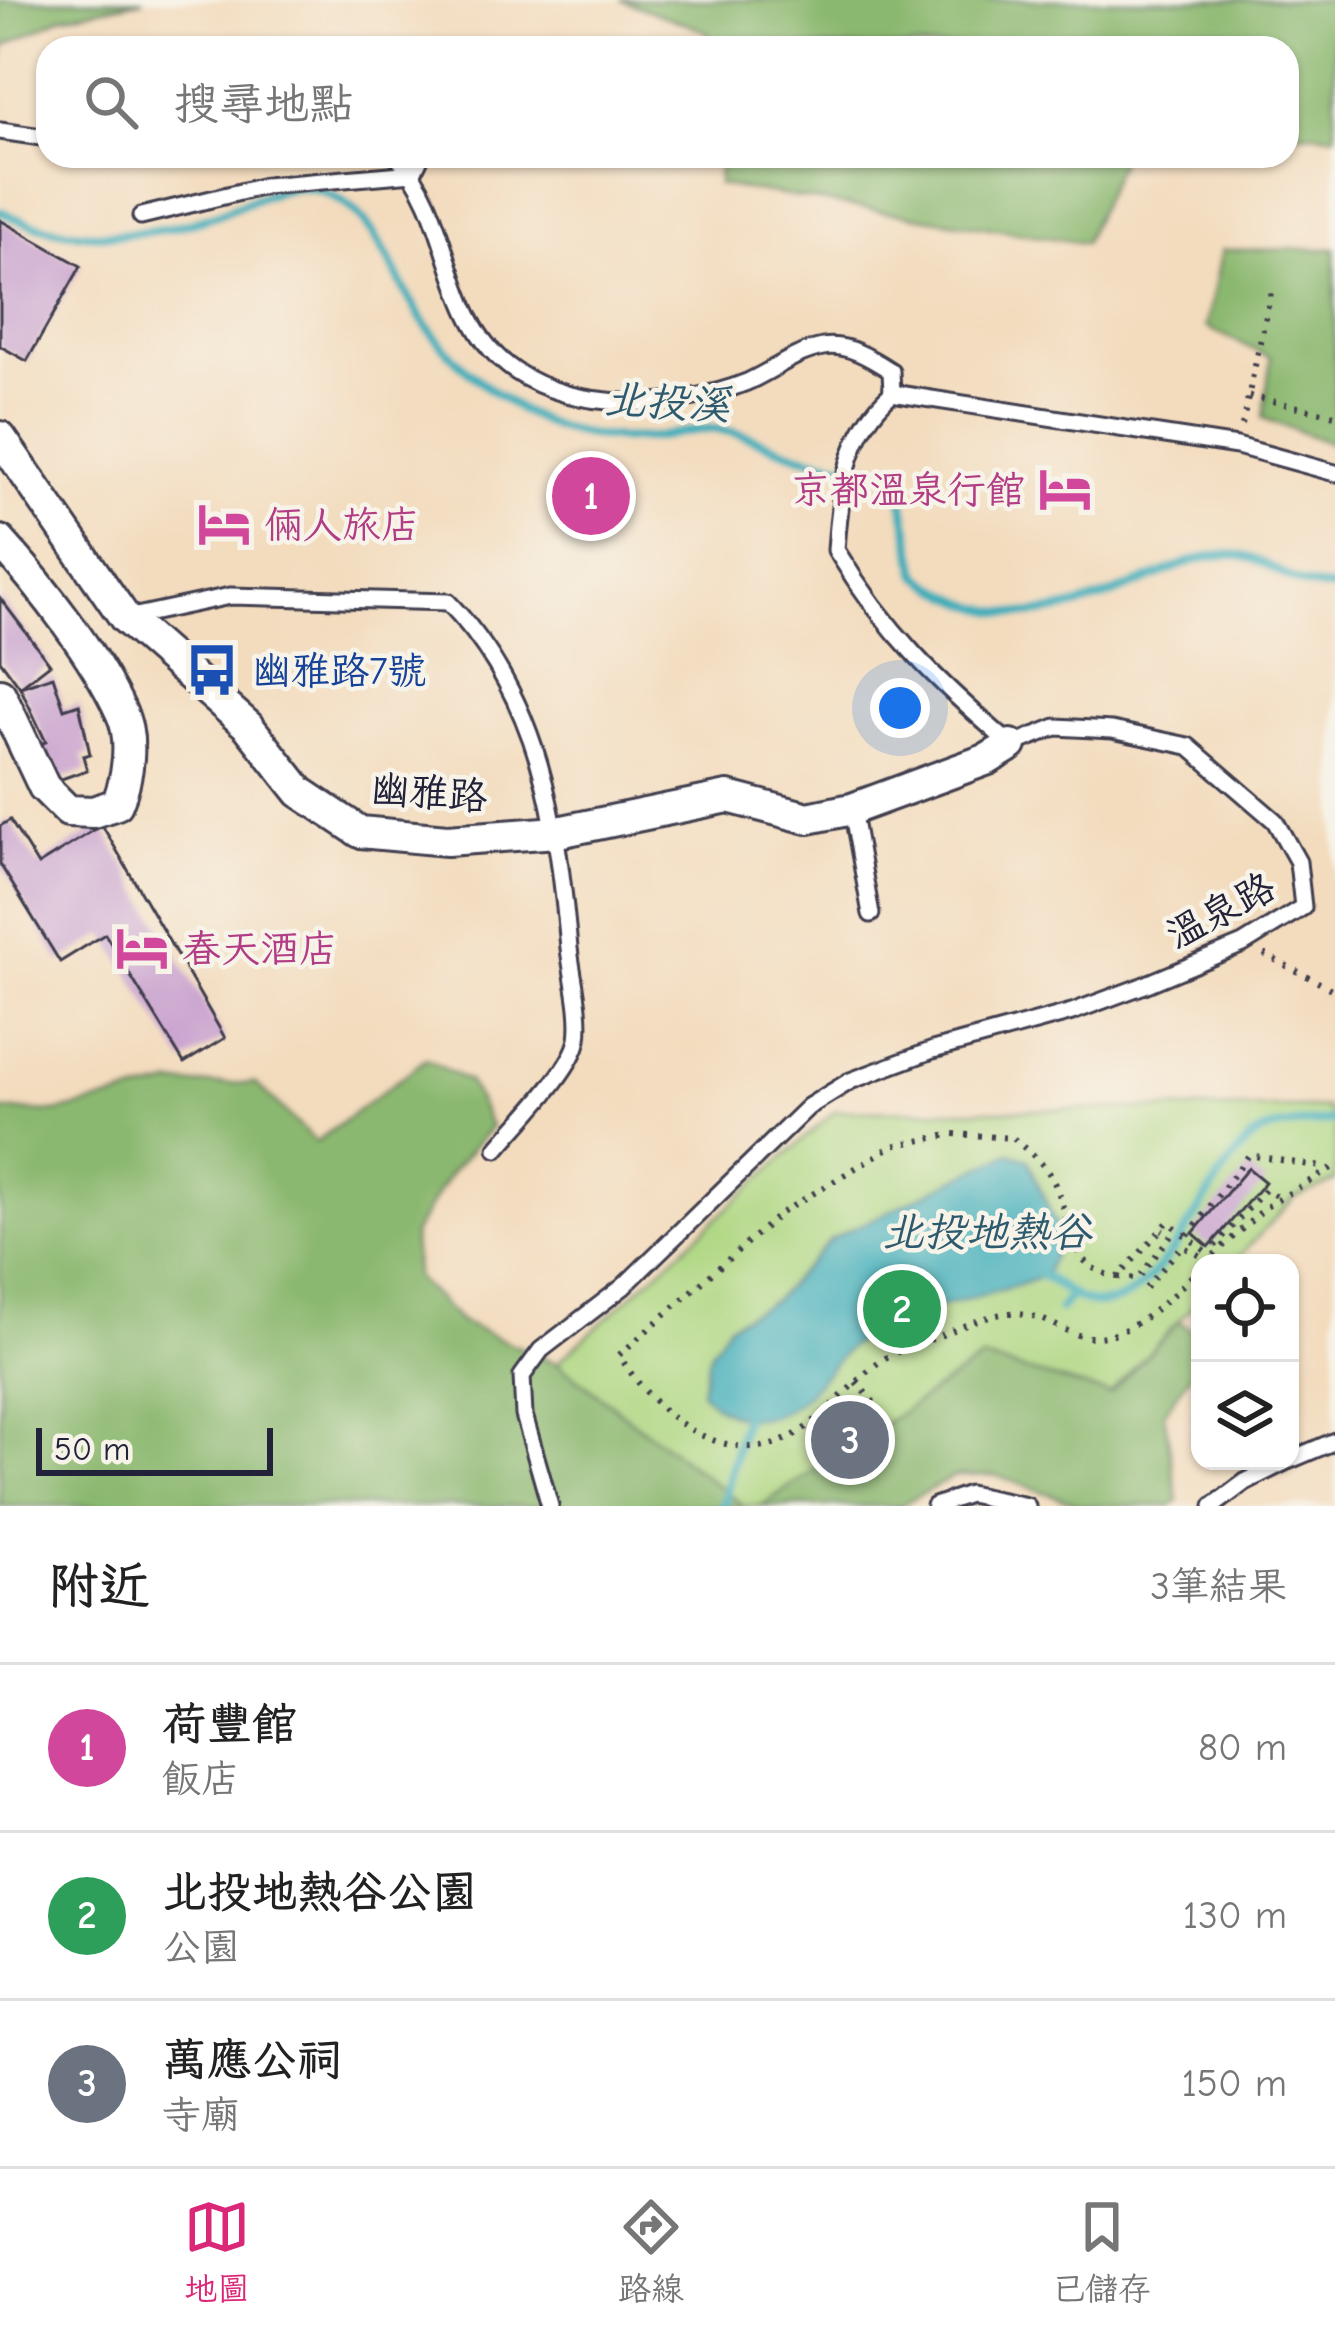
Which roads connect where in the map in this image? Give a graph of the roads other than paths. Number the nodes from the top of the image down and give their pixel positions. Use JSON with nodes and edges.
{"nodes":[{"id":1,"x":0,"y":131,"type":"edge"},
{"id":2,"x":36,"y":136,"type":"edge"},
{"id":3,"x":409,"y":168,"type":"edge"},
{"id":4,"x":415,"y":168,"type":"edge"},
{"id":5,"x":413,"y":172,"type":"junction"},
{"id":6,"x":141,"y":216,"type":"dead end"},
{"id":7,"x":892,"y":393,"type":"junction"},
{"id":8,"x":0,"y":418,"type":"edge"},
{"id":9,"x":1,"y":437,"type":"edge"},
{"id":10,"x":1335,"y":473,"type":"edge"},
{"id":11,"x":0,"y":541,"type":"edge"},
{"id":12,"x":124,"y":618,"type":"junction"},
{"id":13,"x":0,"y":694,"type":"edge"},
{"id":14,"x":1011,"y":745,"type":"junction"},
{"id":15,"x":852,"y":809,"type":"junction"},
{"id":16,"x":558,"y":832,"type":"junction"},
{"id":17,"x":871,"y":914,"type":"dead end"},
{"id":18,"x":497,"y":1149,"type":"dead end"},
{"id":19,"x":1335,"y":1441,"type":"edge"},
{"id":20,"x":1299,"y":1456,"type":"edge"},
{"id":21,"x":1268,"y":1470,"type":"edge"},
{"id":22,"x":550,"y":1506,"type":"edge"},
{"id":23,"x":935,"y":1506,"type":"edge"},
{"id":24,"x":1027,"y":1506,"type":"edge"},
{"id":25,"x":1213,"y":1506,"type":"edge"}],
"edges":[{"from":1,"to":2,"type":"lane"},
{"from":3,"to":5,"type":"lane"},
{"from":4,"to":5,"type":"lane"},
{"from":5,"to":6,"type":"lane"},
{"from":5,"to":7,"type":"lane"},
{"from":7,"to":10,"type":"lane"},
{"from":7,"to":14,"type":"lane"},
{"from":8,"to":9,"type":"lane"},
{"from":9,"to":12,"type":"street","name":"幽雅路"},
{"from":11,"to":13,"type":"street"},
{"from":12,"to":16,"type":"street","name":"幽雅路"},
{"from":12,"to":16,"type":"lane"},
{"from":14,"to":15,"type":"street","name":"幽雅路"},
{"from":14,"to":22,"type":"lane","name":"溫泉路"},
{"from":15,"to":16,"type":"street","name":"幽雅路"},
{"from":15,"to":17,"type":"lane"},
{"from":16,"to":18,"type":"lane"},
{"from":19,"to":20,"type":"lane"},
{"from":21,"to":25,"type":"lane"},
{"from":23,"to":24,"type":"lane"}]}
